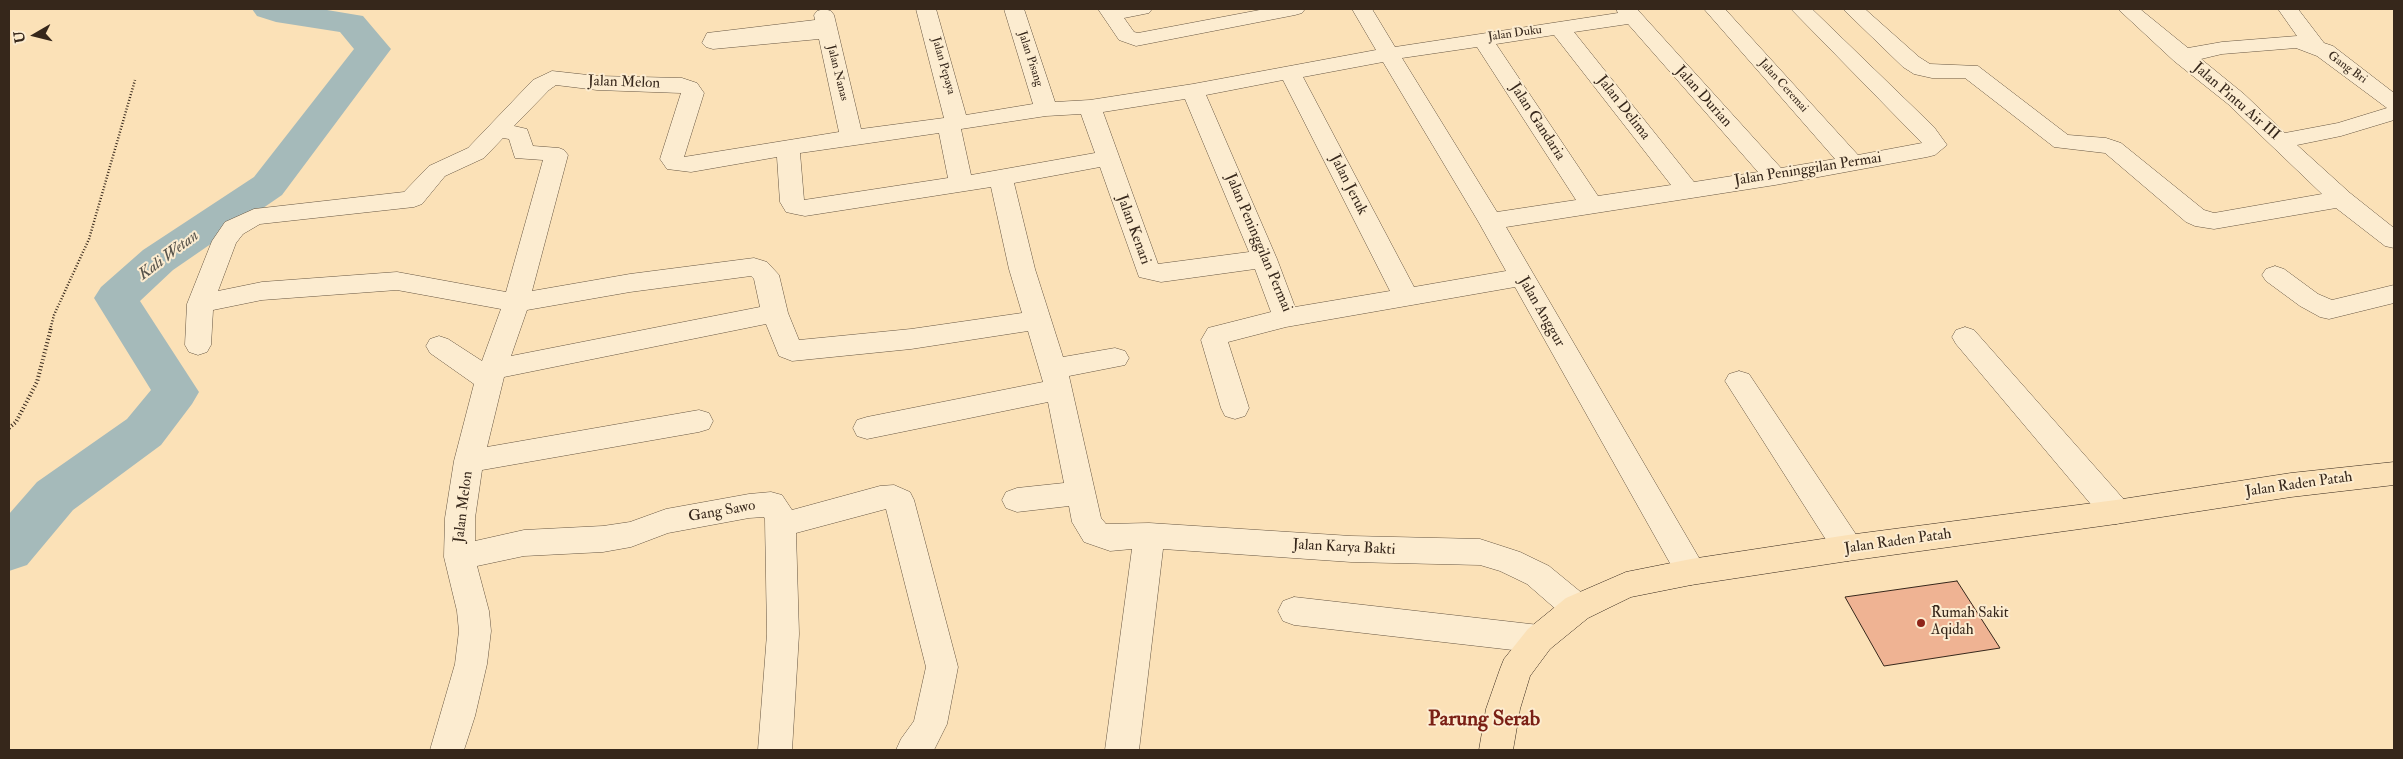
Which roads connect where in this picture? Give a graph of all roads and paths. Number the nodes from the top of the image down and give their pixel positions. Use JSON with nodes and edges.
{"nodes":[{"id":1,"x":926,"y":9,"type":"edge"},
{"id":2,"x":1014,"y":9,"type":"edge"},
{"id":3,"x":1142,"y":9,"type":"edge"},
{"id":4,"x":1295,"y":9,"type":"edge"},
{"id":5,"x":1362,"y":9,"type":"edge"},
{"id":6,"x":1714,"y":9,"type":"edge"},
{"id":7,"x":1801,"y":9,"type":"edge"},
{"id":8,"x":1854,"y":9,"type":"edge"},
{"id":9,"x":2128,"y":9,"type":"edge"},
{"id":10,"x":2288,"y":9,"type":"edge"},
{"id":11,"x":1110,"y":11,"type":"edge"},
{"id":12,"x":1629,"y":13,"type":"edge"},
{"id":13,"x":825,"y":22,"type":"edge"},
{"id":14,"x":1560,"y":27,"type":"junction"},
{"id":15,"x":1482,"y":39,"type":"junction"},
{"id":16,"x":2306,"y":44,"type":"junction"},
{"id":17,"x":1389,"y":54,"type":"junction"},
{"id":18,"x":2182,"y":56,"type":"junction"},
{"id":19,"x":1290,"y":72,"type":"junction"},
{"id":20,"x":134,"y":80,"type":"dead end"},
{"id":21,"x":1193,"y":91,"type":"junction"},
{"id":22,"x":2394,"y":102,"type":"edge"},
{"id":23,"x":1090,"y":107,"type":"junction"},
{"id":24,"x":1046,"y":109,"type":"junction"},
{"id":25,"x":2394,"y":113,"type":"edge"},
{"id":26,"x":953,"y":124,"type":"junction"},
{"id":27,"x":500,"y":130,"type":"junction"},
{"id":28,"x":851,"y":137,"type":"junction"},
{"id":29,"x":2280,"y":141,"type":"junction"},
{"id":30,"x":788,"y":148,"type":"junction"},
{"id":31,"x":1109,"y":158,"type":"junction"},
{"id":32,"x":1852,"y":163,"type":"junction"},
{"id":33,"x":1774,"y":176,"type":"junction"},
{"id":34,"x":1001,"y":178,"type":"junction"},
{"id":35,"x":961,"y":183,"type":"junction"},
{"id":36,"x":1687,"y":189,"type":"junction"},
{"id":37,"x":2341,"y":198,"type":"junction"},
{"id":38,"x":1592,"y":206,"type":"junction"},
{"id":39,"x":1490,"y":221,"type":"junction"},
{"id":40,"x":2394,"y":240,"type":"edge"},
{"id":41,"x":1264,"y":260,"type":"junction"},
{"id":42,"x":2275,"y":275,"type":"dead end"},
{"id":43,"x":1521,"y":277,"type":"junction"},
{"id":44,"x":2394,"y":294,"type":"edge"},
{"id":45,"x":1407,"y":298,"type":"junction"},
{"id":46,"x":516,"y":303,"type":"junction"},
{"id":47,"x":200,"y":304,"type":"junction"},
{"id":48,"x":775,"y":313,"type":"junction"},
{"id":49,"x":1286,"y":318,"type":"junction"},
{"id":50,"x":1039,"y":320,"type":"junction"},
{"id":51,"x":1965,"y":337,"type":"dead end"},
{"id":52,"x":198,"y":345,"type":"dead end"},
{"id":53,"x":438,"y":346,"type":"dead end"},
{"id":54,"x":1115,"y":358,"type":"dead end"},
{"id":55,"x":491,"y":374,"type":"junction"},
{"id":56,"x":1056,"y":380,"type":"junction"},
{"id":57,"x":1738,"y":381,"type":"dead end"},
{"id":58,"x":1235,"y":408,"type":"dead end"},
{"id":59,"x":699,"y":421,"type":"dead end"},
{"id":60,"x":9,"y":428,"type":"edge"},
{"id":61,"x":867,"y":428,"type":"dead end"},
{"id":62,"x":470,"y":461,"type":"junction"},
{"id":63,"x":2394,"y":473,"type":"edge"},
{"id":64,"x":1080,"y":493,"type":"junction"},
{"id":65,"x":1017,"y":500,"type":"dead end"},
{"id":66,"x":2116,"y":512,"type":"junction"},
{"id":67,"x":781,"y":524,"type":"junction"},
{"id":68,"x":1149,"y":536,"type":"junction"},
{"id":69,"x":1848,"y":548,"type":"junction"},
{"id":70,"x":459,"y":557,"type":"junction"},
{"id":71,"x":1691,"y":572,"type":"junction"},
{"id":72,"x":1577,"y":608,"type":"junction"},
{"id":73,"x":1294,"y":611,"type":"dead end"},
{"id":74,"x":1539,"y":639,"type":"junction"},
{"id":75,"x":447,"y":750,"type":"edge"},
{"id":76,"x":775,"y":750,"type":"edge"},
{"id":77,"x":913,"y":750,"type":"edge"},
{"id":78,"x":1122,"y":750,"type":"edge"},
{"id":79,"x":1496,"y":750,"type":"edge"}],
"edges":[{"from":1,"to":26,"type":"street","name":"Jalan Pepaya"},
{"from":2,"to":24,"type":"street","name":"Jalan Pisang"},
{"from":3,"to":11,"type":"street"},
{"from":4,"to":11,"type":"street"},
{"from":5,"to":17,"type":"street","name":"Jalan Anggur"},
{"from":6,"to":32,"type":"street","name":"Jalan Ceremai"},
{"from":7,"to":32,"type":"street","name":"Jalan Peninggilan Permai"},
{"from":8,"to":37,"type":"street"},
{"from":9,"to":18,"type":"street","name":"Jalan Pintu Air III"},
{"from":10,"to":16,"type":"street","name":"Gang Bri"},
{"from":12,"to":14,"type":"street","name":"Jalan Duku"},
{"from":12,"to":33,"type":"street","name":"Jalan Durian"},
{"from":13,"to":28,"type":"street","name":"Jalan Nanas"},
{"from":14,"to":15,"type":"street","name":"Jalan Duku"},
{"from":14,"to":36,"type":"street","name":"Jalan Delima"},
{"from":15,"to":17,"type":"street","name":"Jalan Duku"},
{"from":15,"to":38,"type":"street","name":"Jalan Gandaria"},
{"from":16,"to":18,"type":"street"},
{"from":16,"to":22,"type":"street","name":"Gang Bri"},
{"from":17,"to":19,"type":"street"},
{"from":17,"to":39,"type":"street","name":"Jalan Anggur"},
{"from":18,"to":29,"type":"street","name":"Jalan Pintu Air III"},
{"from":19,"to":21,"type":"street"},
{"from":19,"to":45,"type":"street","name":"Jalan Jeruk"},
{"from":20,"to":60,"type":"path"},
{"from":21,"to":23,"type":"street"},
{"from":21,"to":41,"type":"street","name":"Jalan Peninggilan Permai"},
{"from":23,"to":24,"type":"street"},
{"from":23,"to":31,"type":"street","name":"Jalan Kenari"},
{"from":24,"to":26,"type":"street"},
{"from":25,"to":29,"type":"street"},
{"from":26,"to":28,"type":"street"},
{"from":26,"to":35,"type":"street"},
{"from":27,"to":30,"type":"street","name":"Jalan Melon"},
{"from":27,"to":46,"type":"street","name":"Jalan Melon"},
{"from":27,"to":47,"type":"street","name":"Jalan Melon"},
{"from":28,"to":30,"type":"street"},
{"from":29,"to":37,"type":"street","name":"Jalan Pintu Air III"},
{"from":30,"to":35,"type":"street"},
{"from":31,"to":34,"type":"street"},
{"from":31,"to":41,"type":"street","name":"Jalan Kenari"},
{"from":32,"to":33,"type":"street","name":"Jalan Peninggilan Permai"},
{"from":33,"to":36,"type":"street","name":"Jalan Peninggilan Permai"},
{"from":34,"to":35,"type":"street"},
{"from":34,"to":50,"type":"street"},
{"from":36,"to":38,"type":"street","name":"Jalan Peninggilan Permai"},
{"from":37,"to":40,"type":"street","name":"Jalan Pintu Air III"},
{"from":38,"to":39,"type":"street","name":"Jalan Peninggilan Permai"},
{"from":39,"to":43,"type":"street","name":"Jalan Anggur"},
{"from":41,"to":49,"type":"street","name":"Jalan Peninggilan Permai"},
{"from":42,"to":44,"type":"street"},
{"from":43,"to":45,"type":"street","name":"Jalan Peninggilan Permai"},
{"from":43,"to":71,"type":"street","name":"Jalan Anggur"},
{"from":45,"to":49,"type":"street","name":"Jalan Peninggilan Permai"},
{"from":46,"to":47,"type":"street"},
{"from":46,"to":48,"type":"street"},
{"from":46,"to":55,"type":"street","name":"Jalan Melon"},
{"from":47,"to":52,"type":"street","name":"Jalan Melon"},
{"from":48,"to":50,"type":"street"},
{"from":48,"to":55,"type":"street"},
{"from":49,"to":58,"type":"street"},
{"from":50,"to":56,"type":"street"},
{"from":51,"to":66,"type":"street"},
{"from":53,"to":55,"type":"street"},
{"from":54,"to":56,"type":"street"},
{"from":55,"to":62,"type":"street","name":"Jalan Melon"},
{"from":56,"to":61,"type":"street"},
{"from":56,"to":64,"type":"street"},
{"from":57,"to":69,"type":"street"},
{"from":59,"to":62,"type":"street"},
{"from":62,"to":70,"type":"street","name":"Jalan Melon"},
{"from":63,"to":66,"type":"main road","name":"Jalan Raden Patah"},
{"from":64,"to":65,"type":"street"},
{"from":64,"to":68,"type":"street","name":"Jalan Karya Bakti"},
{"from":66,"to":69,"type":"main road","name":"Jalan Raden Patah"},
{"from":67,"to":70,"type":"street","name":"Gang Sawo"},
{"from":67,"to":76,"type":"street"},
{"from":67,"to":77,"type":"street"},
{"from":68,"to":72,"type":"street","name":"Jalan Karya Bakti"},
{"from":68,"to":78,"type":"street"},
{"from":69,"to":71,"type":"main road","name":"Jalan Raden Patah"},
{"from":70,"to":75,"type":"street","name":"Jalan Melon"},
{"from":71,"to":72,"type":"main road","name":"Jalan Raden Patah"},
{"from":72,"to":74,"type":"main road","name":"Jalan Raden Patah"},
{"from":73,"to":74,"type":"street"},
{"from":74,"to":79,"type":"main road","name":"Jalan Raden Patah"}]}
